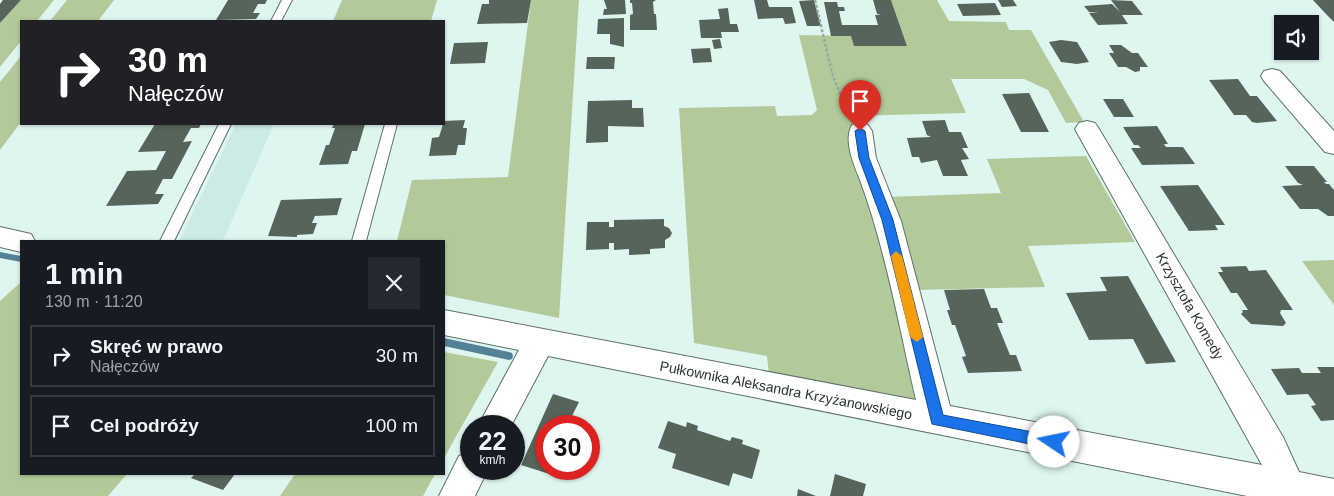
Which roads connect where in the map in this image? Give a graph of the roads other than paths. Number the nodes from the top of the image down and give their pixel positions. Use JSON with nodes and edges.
{"nodes":[{"id":1,"x":286,"y":0,"type":"edge"},
{"id":2,"x":276,"y":20,"type":"edge"},
{"id":3,"x":1272,"y":76,"type":"dead end"},
{"id":4,"x":225,"y":125,"type":"edge"},
{"id":5,"x":392,"y":125,"type":"edge"},
{"id":6,"x":1087,"y":129,"type":"dead end"},
{"id":7,"x":860,"y":131,"type":"road end"},
{"id":8,"x":1334,"y":146,"type":"edge"},
{"id":9,"x":0,"y":237,"type":"edge"},
{"id":10,"x":167,"y":240,"type":"edge"},
{"id":11,"x":359,"y":240,"type":"edge"},
{"id":12,"x":20,"y":241,"type":"edge"},
{"id":13,"x":445,"y":323,"type":"edge"},
{"id":14,"x":540,"y":341,"type":"junction"},
{"id":15,"x":500,"y":415,"type":"edge"},
{"id":16,"x":937,"y":420,"type":"junction"},
{"id":17,"x":465,"y":480,"type":"edge"},
{"id":18,"x":1288,"y":486,"type":"junction"},
{"id":19,"x":456,"y":496,"type":"edge"},
{"id":20,"x":1334,"y":496,"type":"edge"}],
"edges":[{"from":1,"to":2,"type":"lane"},
{"from":3,"to":8,"type":"street"},
{"from":4,"to":10,"type":"lane"},
{"from":5,"to":11,"type":"lane"},
{"from":6,"to":18,"type":"street","name":"Krzysztofa Komedy"},
{"from":7,"to":16,"type":"street"},
{"from":9,"to":12,"type":"street"},
{"from":13,"to":14,"type":"street","name":"Pułkownika Aleksandra Krzyżanowskiego"},
{"from":14,"to":15,"type":"street"},
{"from":14,"to":16,"type":"street","name":"Pułkownika Aleksandra Krzyżanowskiego"},
{"from":16,"to":18,"type":"street","name":"Pułkownika Aleksandra Krzyżanowskiego"},
{"from":17,"to":19,"type":"street"},
{"from":18,"to":20,"type":"street","name":"Pułkownika Aleksandra Krzyżanowskiego"}]}
